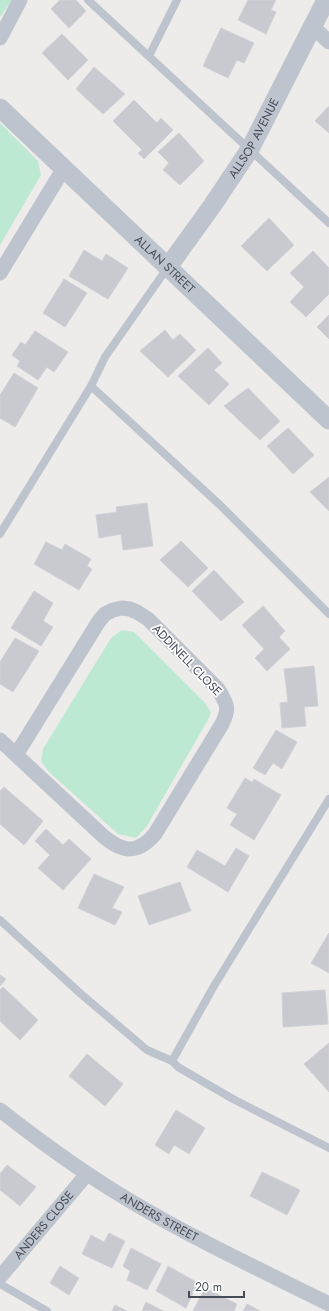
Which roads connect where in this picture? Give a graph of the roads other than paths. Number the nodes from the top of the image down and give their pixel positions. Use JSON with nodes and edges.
{"nodes":[{"id":1,"x":20,"y":0,"type":"edge"},
{"id":2,"x":88,"y":0,"type":"edge"},
{"id":3,"x":177,"y":0,"type":"edge"},
{"id":4,"x":326,"y":0,"type":"edge"},
{"id":5,"x":312,"y":26,"type":"junction"},
{"id":6,"x":0,"y":38,"type":"edge"},
{"id":7,"x":329,"y":42,"type":"edge"},
{"id":8,"x":149,"y":56,"type":"junction"},
{"id":9,"x":0,"y":108,"type":"edge"},
{"id":10,"x":250,"y":149,"type":"junction"},
{"id":11,"x":64,"y":168,"type":"junction"},
{"id":12,"x":329,"y":223,"type":"edge"},
{"id":13,"x":168,"y":267,"type":"junction"},
{"id":14,"x":0,"y":273,"type":"edge"},
{"id":15,"x":91,"y":386,"type":"junction"},
{"id":16,"x":329,"y":420,"type":"edge"},
{"id":17,"x":0,"y":534,"type":"edge"},
{"id":18,"x":329,"y":614,"type":"edge"},
{"id":19,"x":0,"y":740,"type":"edge"},
{"id":20,"x":16,"y":755,"type":"junction"},
{"id":21,"x":329,"y":799,"type":"edge"},
{"id":22,"x":0,"y":920,"type":"edge"},
{"id":23,"x":172,"y":1061,"type":"junction"},
{"id":24,"x":0,"y":1110,"type":"edge"},
{"id":25,"x":329,"y":1148,"type":"edge"},
{"id":26,"x":87,"y":1174,"type":"junction"},
{"id":27,"x":0,"y":1276,"type":"edge"},
{"id":28,"x":0,"y":1284,"type":"edge"},
{"id":29,"x":329,"y":1304,"type":"edge"},
{"id":30,"x":47,"y":1311,"type":"edge"}],
"edges":[{"from":1,"to":6,"type":"street"},
{"from":2,"to":8,"type":"lane"},
{"from":3,"to":8,"type":"lane"},
{"from":4,"to":5,"type":"street","name":"ALLSOP AVENUE"},
{"from":5,"to":7,"type":"street"},
{"from":5,"to":10,"type":"street","name":"ALLSOP AVENUE"},
{"from":8,"to":10,"type":"lane"},
{"from":9,"to":11,"type":"street","name":"ALLAN STREET"},
{"from":10,"to":12,"type":"lane"},
{"from":10,"to":13,"type":"street","name":"ALLSOP AVENUE"},
{"from":11,"to":13,"type":"street","name":"ALLAN STREET"},
{"from":11,"to":14,"type":"street"},
{"from":13,"to":15,"type":"lane"},
{"from":13,"to":16,"type":"street","name":"ALLAN STREET"},
{"from":15,"to":17,"type":"lane"},
{"from":15,"to":18,"type":"lane"},
{"from":19,"to":20,"type":"street","name":"ADDINELL CLOSE"},
{"from":20,"to":20,"type":"street","name":"ADDINELL CLOSE"},
{"from":21,"to":23,"type":"lane"},
{"from":22,"to":23,"type":"lane"},
{"from":23,"to":25,"type":"lane"},
{"from":24,"to":26,"type":"street","name":"ANDERS STREET"},
{"from":26,"to":27,"type":"street","name":"ANDERS CLOSE"},
{"from":26,"to":29,"type":"street","name":"ANDERS STREET"},
{"from":28,"to":30,"type":"lane"}]}
